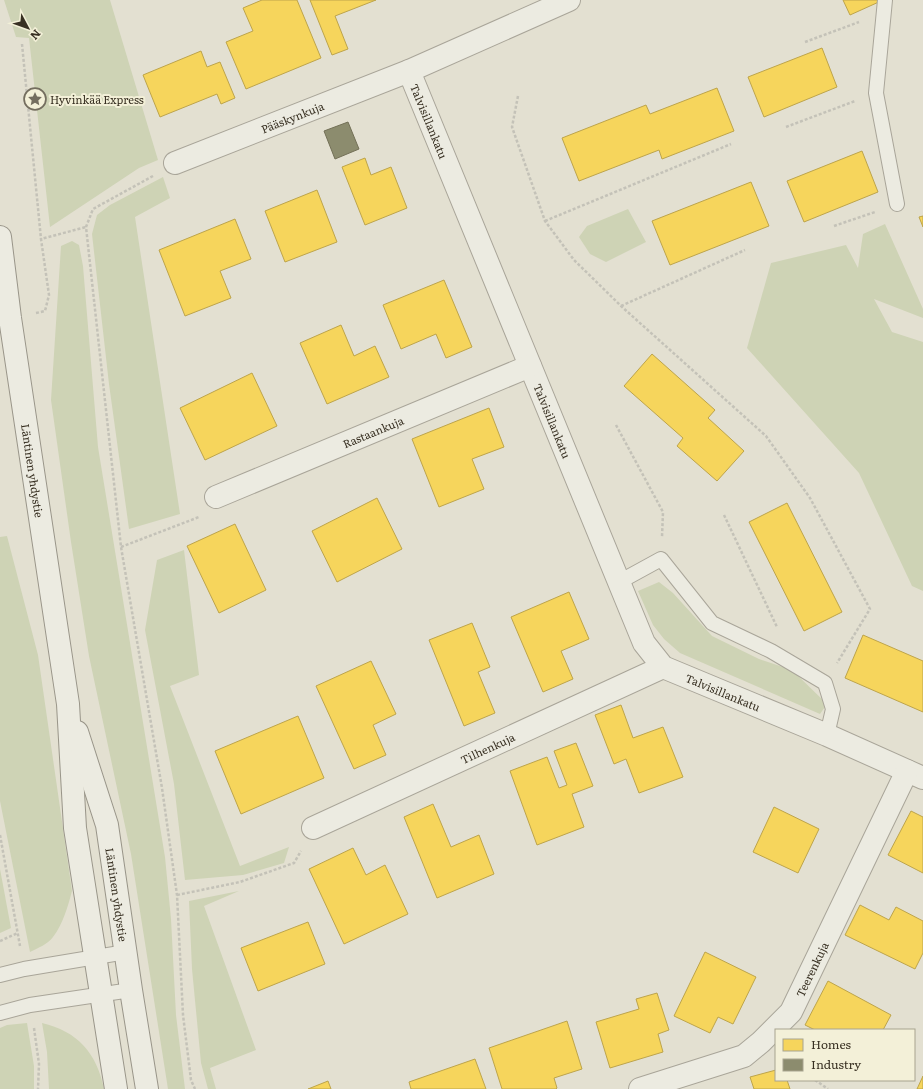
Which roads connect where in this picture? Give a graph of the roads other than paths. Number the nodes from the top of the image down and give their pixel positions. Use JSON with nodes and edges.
{"nodes":[{"id":1,"x":569,"y":0,"type":"edge"},
{"id":2,"x":885,"y":6,"type":"edge"},
{"id":3,"x":409,"y":70,"type":"junction"},
{"id":4,"x":175,"y":163,"type":"road end"},
{"id":5,"x":897,"y":204,"type":"road end"},
{"id":6,"x":0,"y":237,"type":"edge"},
{"id":7,"x":530,"y":366,"type":"junction"},
{"id":8,"x":216,"y":497,"type":"road end"},
{"id":9,"x":619,"y":582,"type":"junction"},
{"id":10,"x":663,"y":668,"type":"junction"},
{"id":11,"x":68,"y":704,"type":"junction"},
{"id":12,"x":827,"y":735,"type":"junction"},
{"id":13,"x":915,"y":775,"type":"edge"},
{"id":14,"x":313,"y":828,"type":"road end"},
{"id":15,"x":126,"y":952,"type":"junction"},
{"id":16,"x":95,"y":958,"type":"junction"},
{"id":17,"x":0,"y":975,"type":"edge"},
{"id":18,"x":131,"y":990,"type":"junction"},
{"id":19,"x":101,"y":994,"type":"junction"},
{"id":20,"x":0,"y":1013,"type":"edge"},
{"id":21,"x":116,"y":1089,"type":"edge"},
{"id":22,"x":147,"y":1089,"type":"edge"},
{"id":23,"x":640,"y":1089,"type":"edge"}],
"edges":[{"from":1,"to":3,"type":"street","name":"Talvisillankatu"},
{"from":2,"to":5,"type":"lane"},
{"from":3,"to":4,"type":"street","name":"Pääskynkuja"},
{"from":3,"to":7,"type":"street","name":"Talvisillankatu"},
{"from":6,"to":11,"type":"street","name":"Läntinen yhdystie"},
{"from":7,"to":8,"type":"street","name":"Rastaankuja"},
{"from":7,"to":9,"type":"street","name":"Talvisillankatu"},
{"from":9,"to":10,"type":"street","name":"Talvisillankatu"},
{"from":9,"to":12,"type":"lane"},
{"from":10,"to":12,"type":"street","name":"Talvisillankatu"},
{"from":10,"to":14,"type":"street","name":"Tilhenkuja"},
{"from":11,"to":15,"type":"street","name":"Läntinen yhdystie"},
{"from":11,"to":16,"type":"street","name":"Läntinen yhdystie"},
{"from":12,"to":13,"type":"street","name":"Talvisillankatu"},
{"from":13,"to":23,"type":"street","name":"Teerenkuja"},
{"from":15,"to":16,"type":"lane"},
{"from":15,"to":18,"type":"street","name":"Läntinen yhdystie"},
{"from":16,"to":17,"type":"lane"},
{"from":16,"to":19,"type":"street","name":"Läntinen yhdystie"},
{"from":18,"to":19,"type":"lane"},
{"from":18,"to":22,"type":"street","name":"Läntinen yhdystie"},
{"from":19,"to":20,"type":"lane"},
{"from":19,"to":21,"type":"street","name":"Läntinen yhdystie"}]}
